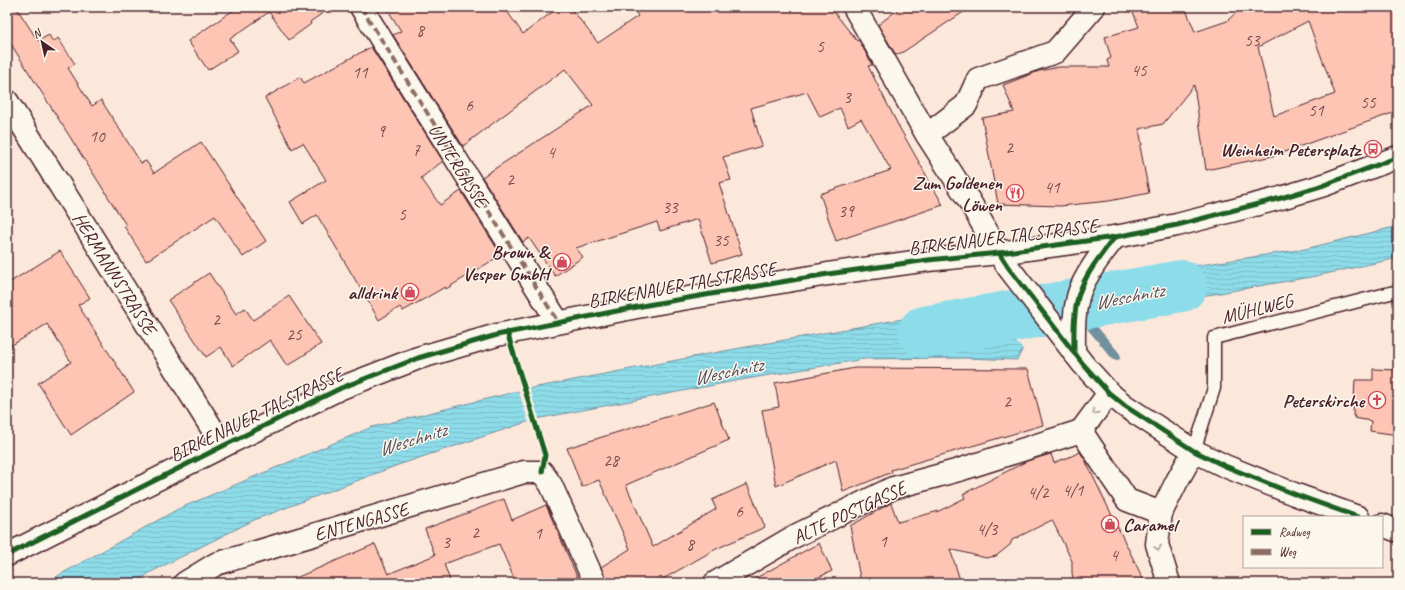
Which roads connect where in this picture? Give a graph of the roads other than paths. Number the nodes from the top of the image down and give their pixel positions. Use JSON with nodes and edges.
{"nodes":[{"id":1,"x":361,"y":7,"type":"edge"},
{"id":2,"x":854,"y":7,"type":"edge"},
{"id":3,"x":1094,"y":7,"type":"edge"},
{"id":4,"x":7,"y":101,"type":"edge"},
{"id":5,"x":928,"y":134,"type":"junction"},
{"id":6,"x":1398,"y":157,"type":"edge"},
{"id":7,"x":1115,"y":237,"type":"junction"},
{"id":8,"x":1004,"y":260,"type":"junction"},
{"id":9,"x":1398,"y":291,"type":"edge"},
{"id":10,"x":558,"y":322,"type":"junction"},
{"id":11,"x":1079,"y":359,"type":"junction"},
{"id":12,"x":1109,"y":393,"type":"junction"},
{"id":13,"x":1081,"y":431,"type":"junction"},
{"id":14,"x":223,"y":446,"type":"junction"},
{"id":15,"x":1194,"y":451,"type":"junction"},
{"id":16,"x":1161,"y":513,"type":"junction"},
{"id":17,"x":1355,"y":516,"type":"edge"},
{"id":18,"x":1383,"y":525,"type":"edge"},
{"id":19,"x":1398,"y":531,"type":"edge"},
{"id":20,"x":7,"y":555,"type":"edge"},
{"id":21,"x":185,"y":583,"type":"edge"},
{"id":22,"x":595,"y":583,"type":"edge"},
{"id":23,"x":715,"y":583,"type":"edge"},
{"id":24,"x":1169,"y":583,"type":"edge"}],
"edges":[{"from":1,"to":10,"type":"street","name":"UNTERGASSE"},
{"from":2,"to":5,"type":"street"},
{"from":3,"to":5,"type":"street"},
{"from":4,"to":14,"type":"street","name":"HERMANNSTRASSE"},
{"from":5,"to":8,"type":"street"},
{"from":6,"to":7,"type":"street","name":"BIRKENAUER TALSTRASSE"},
{"from":7,"to":8,"type":"street","name":"BIRKENAUER TALSTRASSE"},
{"from":7,"to":11,"type":"street"},
{"from":8,"to":10,"type":"street","name":"BIRKENAUER TALSTRASSE"},
{"from":8,"to":11,"type":"street"},
{"from":9,"to":15,"type":"lane","name":"MÜHLWEG"},
{"from":10,"to":14,"type":"street","name":"BIRKENAUER TALSTRASSE"},
{"from":11,"to":12,"type":"street"},
{"from":12,"to":13,"type":"street","one_way":true},
{"from":12,"to":15,"type":"street"},
{"from":13,"to":16,"type":"street"},
{"from":13,"to":23,"type":"street","name":"ALTE POSTGASSE"},
{"from":14,"to":20,"type":"street","name":"BIRKENAUER TALSTRASSE"},
{"from":15,"to":16,"type":"street"},
{"from":15,"to":17,"type":"street"},
{"from":16,"to":24,"type":"street","one_way":true},
{"from":18,"to":19,"type":"street"},
{"from":21,"to":22,"type":"street","name":"ENTENGASSE"}]}
